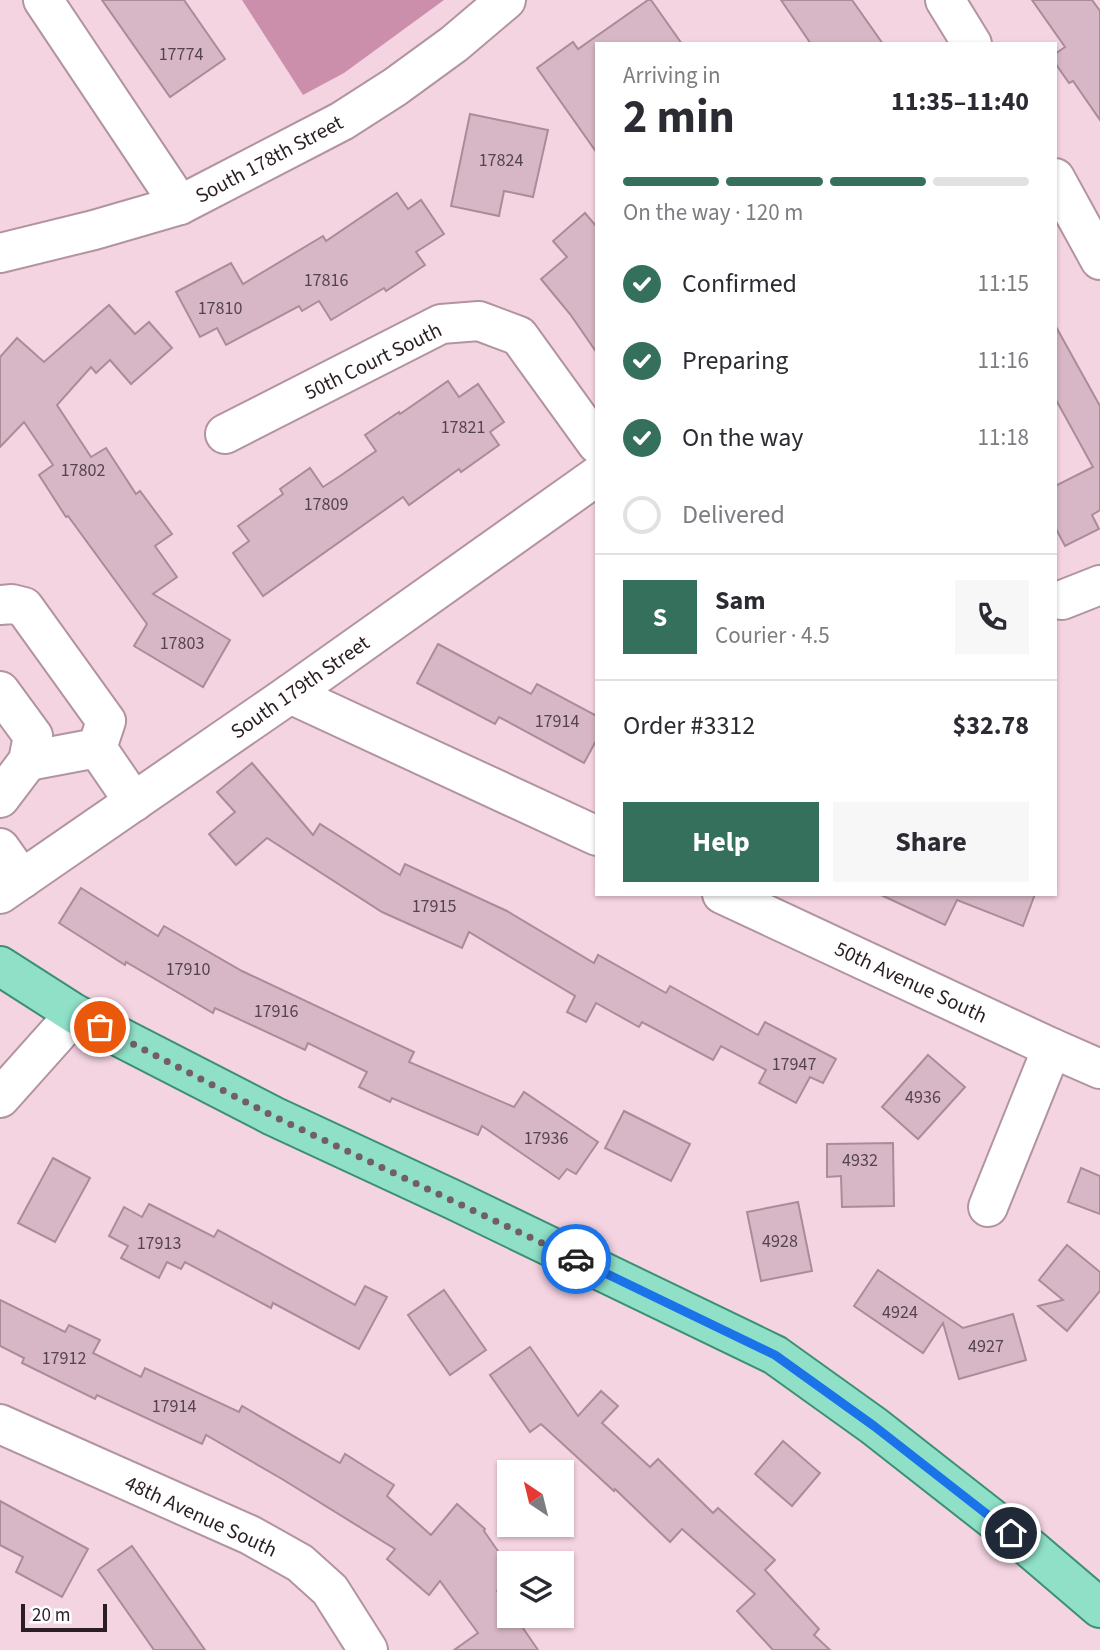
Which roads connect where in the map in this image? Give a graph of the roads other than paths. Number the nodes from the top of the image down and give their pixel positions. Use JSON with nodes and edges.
{"nodes":[{"id":1,"x":43,"y":0,"type":"edge"},
{"id":2,"x":506,"y":0,"type":"edge"},
{"id":3,"x":945,"y":0,"type":"edge"},
{"id":4,"x":971,"y":42,"type":"edge"},
{"id":5,"x":1057,"y":181,"type":"edge"},
{"id":6,"x":180,"y":205,"type":"junction"},
{"id":7,"x":0,"y":253,"type":"edge"},
{"id":8,"x":1100,"y":260,"type":"edge"},
{"id":9,"x":225,"y":434,"type":"dead end"},
{"id":10,"x":595,"y":440,"type":"edge"},
{"id":11,"x":595,"y":477,"type":"edge"},
{"id":12,"x":1100,"y":584,"type":"edge"},
{"id":13,"x":1062,"y":600,"type":"dead end"},
{"id":14,"x":0,"y":605,"type":"edge"},
{"id":15,"x":0,"y":691,"type":"edge"},
{"id":16,"x":290,"y":694,"type":"junction"},
{"id":17,"x":97,"y":748,"type":"junction"},
{"id":18,"x":28,"y":761,"type":"junction"},
{"id":19,"x":0,"y":798,"type":"edge"},
{"id":20,"x":134,"y":802,"type":"junction"},
{"id":21,"x":595,"y":835,"type":"edge"},
{"id":22,"x":0,"y":848,"type":"edge"},
{"id":23,"x":11,"y":886,"type":"edge"},
{"id":24,"x":726,"y":896,"type":"edge"},
{"id":25,"x":0,"y":967,"type":"edge"},
{"id":26,"x":75,"y":1014,"type":"junction"},
{"id":27,"x":1052,"y":1048,"type":"junction"},
{"id":28,"x":1100,"y":1069,"type":"edge"},
{"id":29,"x":0,"y":1098,"type":"edge"},
{"id":30,"x":989,"y":1207,"type":"dead end"},
{"id":31,"x":0,"y":1424,"type":"edge"},
{"id":32,"x":1100,"y":1608,"type":"edge"},
{"id":33,"x":368,"y":1650,"type":"edge"}],
"edges":[{"from":1,"to":6,"type":"street"},
{"from":2,"to":6,"type":"street","name":"South 178th Street"},
{"from":3,"to":4,"type":"street"},
{"from":5,"to":8,"type":"street"},
{"from":6,"to":7,"type":"street","name":"South 178th Street"},
{"from":9,"to":10,"type":"street","name":"50th Court South"},
{"from":11,"to":16,"type":"street","name":"South 179th Street"},
{"from":12,"to":13,"type":"street"},
{"from":14,"to":17,"type":"street"},
{"from":15,"to":18,"type":"street"},
{"from":16,"to":20,"type":"street","name":"South 179th Street"},
{"from":16,"to":21,"type":"street"},
{"from":17,"to":18,"type":"street"},
{"from":17,"to":20,"type":"street"},
{"from":18,"to":19,"type":"street"},
{"from":20,"to":23,"type":"street","name":"South 179th Street"},
{"from":22,"to":23,"type":"street"},
{"from":24,"to":27,"type":"street","name":"50th Avenue South"},
{"from":25,"to":26,"type":"main road"},
{"from":26,"to":29,"type":"street"},
{"from":26,"to":32,"type":"main road"},
{"from":27,"to":28,"type":"street","name":"50th Avenue South"},
{"from":27,"to":30,"type":"street"},
{"from":31,"to":33,"type":"street","name":"48th Avenue South"}]}
